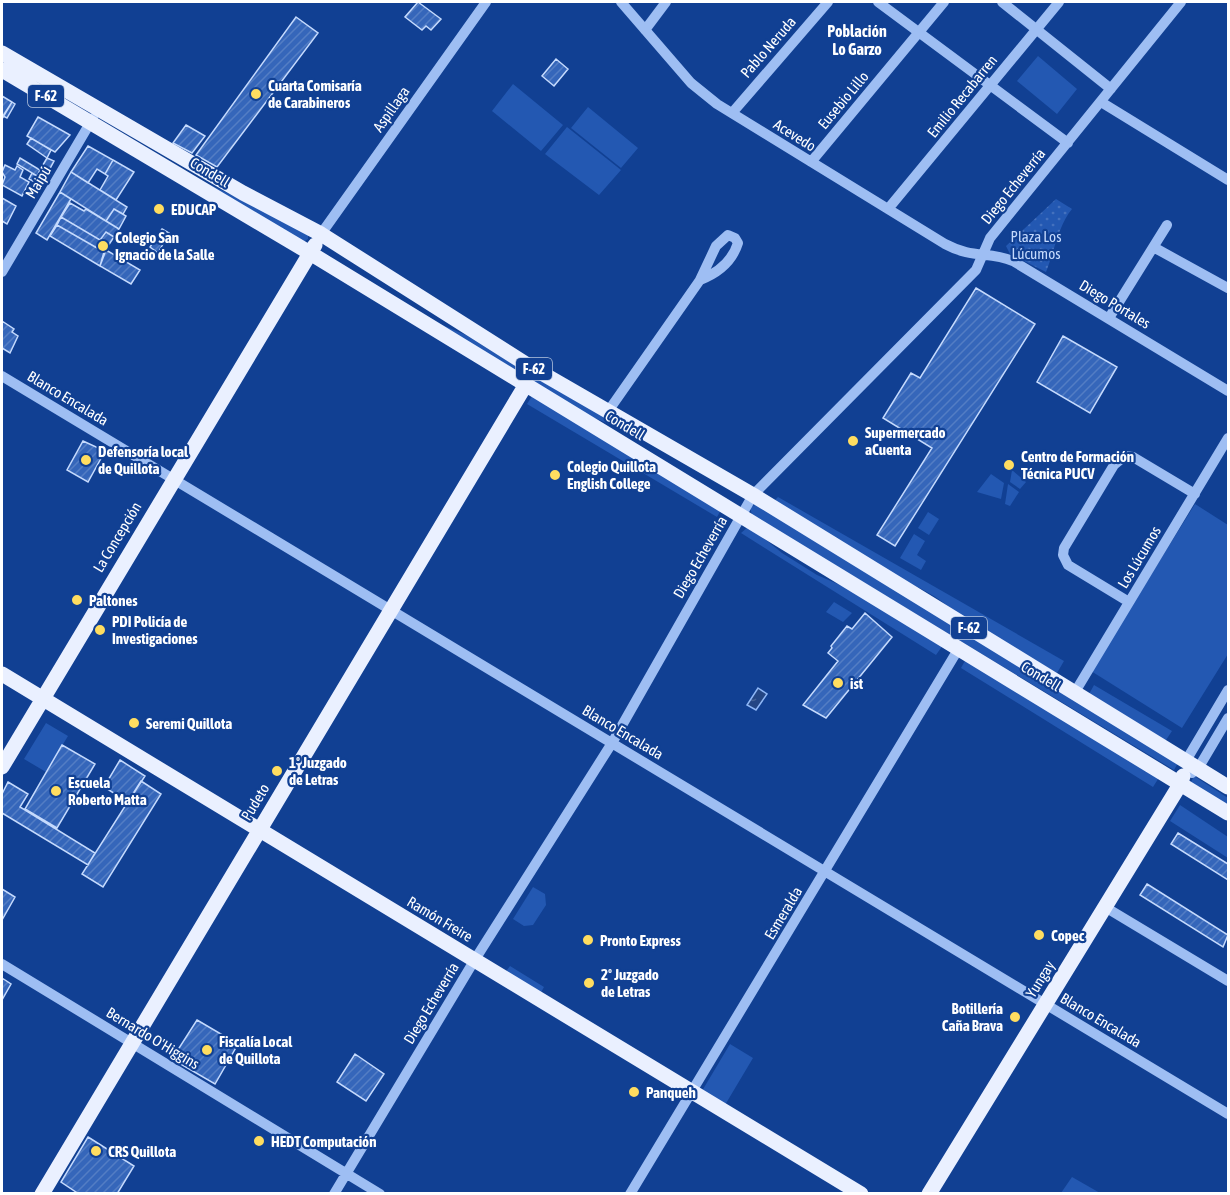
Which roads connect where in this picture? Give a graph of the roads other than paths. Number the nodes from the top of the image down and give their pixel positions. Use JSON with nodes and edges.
{"nodes":[{"id":1,"x":486,"y":2,"type":"edge"},
{"id":2,"x":621,"y":2,"type":"edge"},
{"id":3,"x":666,"y":2,"type":"edge"},
{"id":4,"x":828,"y":2,"type":"edge"},
{"id":5,"x":878,"y":2,"type":"edge"},
{"id":6,"x":944,"y":2,"type":"edge"},
{"id":7,"x":1002,"y":2,"type":"edge"},
{"id":8,"x":1059,"y":2,"type":"edge"},
{"id":9,"x":1181,"y":2,"type":"edge"},
{"id":10,"x":1036,"y":29,"type":"junction"},
{"id":11,"x":645,"y":30,"type":"junction"},
{"id":12,"x":919,"y":34,"type":"junction"},
{"id":13,"x":2,"y":53,"type":"edge"},
{"id":14,"x":2,"y":70,"type":"edge"},
{"id":15,"x":990,"y":87,"type":"junction"},
{"id":16,"x":1112,"y":89,"type":"junction"},
{"id":17,"x":1101,"y":102,"type":"junction"},
{"id":18,"x":99,"y":107,"type":"junction"},
{"id":19,"x":732,"y":113,"type":"junction"},
{"id":20,"x":90,"y":122,"type":"junction"},
{"id":21,"x":1068,"y":143,"type":"junction"},
{"id":22,"x":811,"y":162,"type":"junction"},
{"id":23,"x":1228,"y":180,"type":"edge"},
{"id":24,"x":888,"y":209,"type":"junction"},
{"id":25,"x":1167,"y":225,"type":"dead end"},
{"id":26,"x":321,"y":234,"type":"junction"},
{"id":27,"x":1155,"y":248,"type":"junction"},
{"id":28,"x":310,"y":253,"type":"junction"},
{"id":29,"x":982,"y":256,"type":"junction"},
{"id":30,"x":2,"y":272,"type":"edge"},
{"id":31,"x":700,"y":280,"type":"dead end"},
{"id":32,"x":1228,"y":288,"type":"edge"},
{"id":33,"x":1109,"y":318,"type":"junction"},
{"id":34,"x":526,"y":364,"type":"junction"},
{"id":35,"x":2,"y":376,"type":"edge"},
{"id":36,"x":525,"y":386,"type":"junction"},
{"id":37,"x":1228,"y":390,"type":"edge"},
{"id":38,"x":609,"y":410,"type":"junction"},
{"id":39,"x":1228,"y":438,"type":"edge"},
{"id":40,"x":172,"y":478,"type":"junction"},
{"id":41,"x":1195,"y":494,"type":"junction"},
{"id":42,"x":753,"y":495,"type":"junction"},
{"id":43,"x":741,"y":515,"type":"junction"},
{"id":44,"x":1130,"y":602,"type":"junction"},
{"id":45,"x":391,"y":610,"type":"junction"},
{"id":46,"x":959,"y":648,"type":"junction"},
{"id":47,"x":2,"y":674,"type":"edge"},
{"id":48,"x":1228,"y":690,"type":"edge"},
{"id":49,"x":1075,"y":692,"type":"junction"},
{"id":50,"x":43,"y":698,"type":"junction"},
{"id":51,"x":1228,"y":718,"type":"edge"},
{"id":52,"x":612,"y":743,"type":"junction"},
{"id":53,"x":1193,"y":763,"type":"junction"},
{"id":54,"x":2,"y":767,"type":"edge"},
{"id":55,"x":1181,"y":783,"type":"junction"},
{"id":56,"x":1228,"y":787,"type":"edge"},
{"id":57,"x":1228,"y":813,"type":"edge"},
{"id":58,"x":258,"y":830,"type":"junction"},
{"id":59,"x":825,"y":872,"type":"junction"},
{"id":60,"x":1105,"y":907,"type":"junction"},
{"id":61,"x":474,"y":960,"type":"junction"},
{"id":62,"x":2,"y":964,"type":"edge"},
{"id":63,"x":1228,"y":981,"type":"edge"},
{"id":64,"x":1045,"y":1004,"type":"junction"},
{"id":65,"x":134,"y":1044,"type":"junction"},
{"id":66,"x":691,"y":1092,"type":"junction"},
{"id":67,"x":1228,"y":1114,"type":"edge"},
{"id":68,"x":346,"y":1173,"type":"junction"},
{"id":69,"x":42,"y":1194,"type":"edge"},
{"id":70,"x":334,"y":1194,"type":"edge"},
{"id":71,"x":380,"y":1194,"type":"edge"},
{"id":72,"x":630,"y":1194,"type":"edge"},
{"id":73,"x":861,"y":1194,"type":"edge"},
{"id":74,"x":929,"y":1194,"type":"edge"}],
"edges":[{"from":1,"to":26,"type":"street","name":"Aspillaga"},
{"from":2,"to":11,"type":"street","name":"Acevedo"},
{"from":3,"to":11,"type":"street"},
{"from":4,"to":19,"type":"street","name":"Pablo Neruda"},
{"from":5,"to":12,"type":"street"},
{"from":6,"to":12,"type":"street","name":"Eusebio Lillo"},
{"from":7,"to":10,"type":"street"},
{"from":8,"to":10,"type":"street","name":"Emilio Recabarren"},
{"from":9,"to":16,"type":"street","name":"Diego Echeverría"},
{"from":10,"to":15,"type":"street","name":"Emilio Recabarren"},
{"from":10,"to":16,"type":"street"},
{"from":11,"to":19,"type":"street","name":"Acevedo"},
{"from":12,"to":15,"type":"street"},
{"from":12,"to":22,"type":"street","name":"Eusebio Lillo"},
{"from":13,"to":18,"type":"main road","name":"Condell","number":"F-62"},
{"from":14,"to":20,"type":"main road","name":"Condell","number":"F-62"},
{"from":15,"to":21,"type":"street"},
{"from":15,"to":24,"type":"street","name":"Emilio Recabarren"},
{"from":16,"to":17,"type":"street","name":"Diego Echeverría"},
{"from":17,"to":21,"type":"street","name":"Diego Echeverría"},
{"from":17,"to":23,"type":"street"},
{"from":18,"to":20,"type":"street","name":"Maipú"},
{"from":18,"to":26,"type":"main road","name":"Condell","number":"F-62"},
{"from":19,"to":22,"type":"street","name":"Acevedo"},
{"from":20,"to":28,"type":"main road","name":"Condell","number":"F-62"},
{"from":20,"to":30,"type":"street","name":"Maipú"},
{"from":21,"to":29,"type":"street","name":"Diego Echeverría"},
{"from":22,"to":24,"type":"street","name":"Acevedo"},
{"from":24,"to":29,"type":"street","name":"Acevedo"},
{"from":25,"to":27,"type":"street"},
{"from":26,"to":28,"type":"main road","name":"La Concepción"},
{"from":26,"to":34,"type":"main road","name":"Condell","number":"F-62"},
{"from":27,"to":32,"type":"street"},
{"from":27,"to":33,"type":"street"},
{"from":28,"to":36,"type":"main road","name":"Condell","number":"F-62"},
{"from":28,"to":40,"type":"main road","name":"La Concepción"},
{"from":29,"to":33,"type":"street","name":"Diego Portales"},
{"from":29,"to":42,"type":"street","name":"Diego Echeverría"},
{"from":31,"to":38,"type":"street"},
{"from":33,"to":37,"type":"street","name":"Diego Portales"},
{"from":34,"to":36,"type":"main road","name":"Pudeto"},
{"from":34,"to":38,"type":"main road","name":"Condell","number":"F-62"},
{"from":35,"to":40,"type":"street","name":"Blanco Encalada"},
{"from":36,"to":43,"type":"main road","name":"Condell","number":"F-62"},
{"from":36,"to":45,"type":"main road","name":"Pudeto"},
{"from":38,"to":42,"type":"main road","name":"Condell","number":"F-62"},
{"from":39,"to":41,"type":"street","name":"Los Lúcumos"},
{"from":40,"to":45,"type":"street","name":"Blanco Encalada"},
{"from":40,"to":50,"type":"main road","name":"La Concepción"},
{"from":41,"to":44,"type":"street","name":"Los Lúcumos"},
{"from":41,"to":44,"type":"street"},
{"from":42,"to":43,"type":"street","name":"Diego Echeverría"},
{"from":42,"to":49,"type":"main road","name":"Condell","number":"F-62"},
{"from":43,"to":46,"type":"main road","name":"Condell","number":"F-62"},
{"from":43,"to":52,"type":"street","name":"Diego Echeverría"},
{"from":44,"to":49,"type":"street","name":"Los Lúcumos"},
{"from":45,"to":52,"type":"street","name":"Blanco Encalada"},
{"from":45,"to":58,"type":"main road","name":"Pudeto"},
{"from":46,"to":55,"type":"main road","name":"Condell","number":"F-62"},
{"from":46,"to":59,"type":"street","name":"Esmeralda"},
{"from":47,"to":50,"type":"main road","name":"Ramón Freire"},
{"from":48,"to":53,"type":"street","name":"Yungay"},
{"from":49,"to":53,"type":"main road","name":"Condell","number":"F-62"},
{"from":50,"to":54,"type":"main road","name":"La Concepción"},
{"from":50,"to":58,"type":"main road","name":"Ramón Freire"},
{"from":51,"to":53,"type":"street","name":"Yungay"},
{"from":52,"to":59,"type":"street","name":"Blanco Encalada"},
{"from":52,"to":61,"type":"street","name":"Diego Echeverría"},
{"from":53,"to":55,"type":"main road","name":"Yungay"},
{"from":53,"to":56,"type":"main road","name":"Condell","number":"F-62"},
{"from":55,"to":57,"type":"main road","name":"Condell","number":"F-62"},
{"from":55,"to":60,"type":"main road","name":"Yungay"},
{"from":58,"to":61,"type":"main road","name":"Ramón Freire"},
{"from":58,"to":65,"type":"main road","name":"Pudeto"},
{"from":59,"to":64,"type":"street","name":"Blanco Encalada"},
{"from":59,"to":66,"type":"street","name":"Esmeralda"},
{"from":60,"to":63,"type":"street"},
{"from":60,"to":64,"type":"main road","name":"Yungay"},
{"from":61,"to":66,"type":"main road","name":"Ramón Freire"},
{"from":61,"to":68,"type":"street","name":"Diego Echeverría"},
{"from":62,"to":65,"type":"street","name":"Bernardo O'Higgins"},
{"from":64,"to":67,"type":"street","name":"Blanco Encalada"},
{"from":64,"to":74,"type":"main road","name":"Yungay"},
{"from":65,"to":68,"type":"street","name":"Bernardo O'Higgins"},
{"from":65,"to":69,"type":"main road","name":"Pudeto"},
{"from":66,"to":72,"type":"street","name":"Esmeralda"},
{"from":66,"to":73,"type":"main road","name":"Ramón Freire"},
{"from":68,"to":70,"type":"street","name":"Diego Echeverría"},
{"from":68,"to":71,"type":"street","name":"Bernardo O'Higgins"}]}
